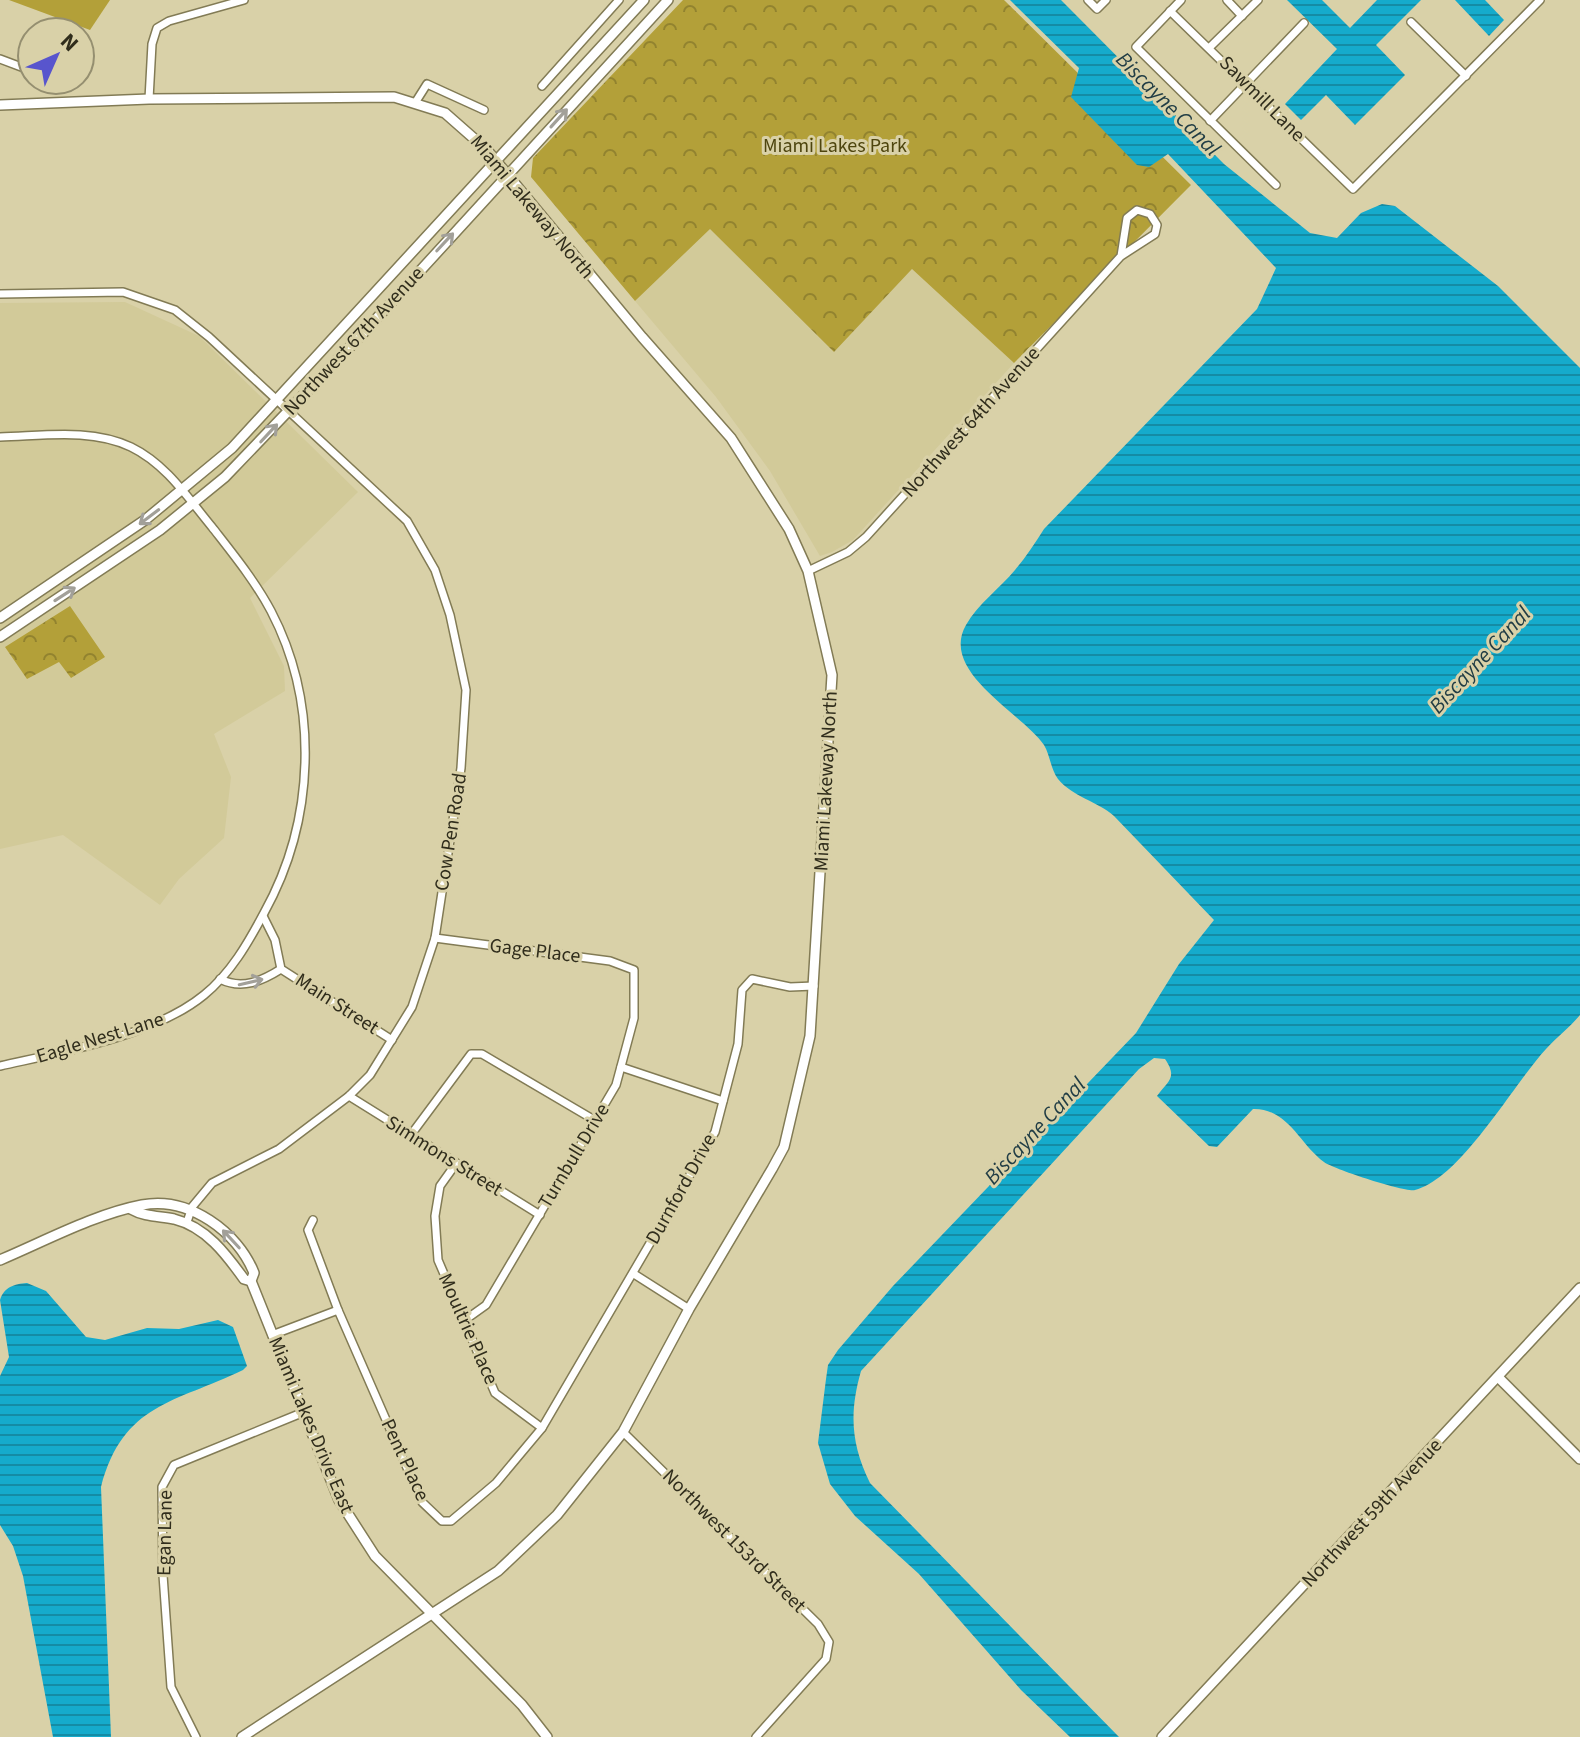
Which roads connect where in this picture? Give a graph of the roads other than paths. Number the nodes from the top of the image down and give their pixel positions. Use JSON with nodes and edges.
{"nodes":[{"id":1,"x":244,"y":0,"type":"edge"},
{"id":2,"x":619,"y":0,"type":"edge"},
{"id":3,"x":644,"y":0,"type":"edge"},
{"id":4,"x":668,"y":0,"type":"edge"},
{"id":5,"x":1088,"y":0,"type":"edge"},
{"id":6,"x":1106,"y":0,"type":"edge"},
{"id":7,"x":1181,"y":0,"type":"edge"},
{"id":8,"x":1227,"y":0,"type":"edge"},
{"id":9,"x":1258,"y":0,"type":"edge"},
{"id":10,"x":1540,"y":0,"type":"edge"},
{"id":11,"x":1170,"y":11,"type":"junction"},
{"id":12,"x":1242,"y":16,"type":"junction"},
{"id":13,"x":1411,"y":22,"type":"dead end"},
{"id":14,"x":623,"y":23,"type":"junction"},
{"id":15,"x":1304,"y":23,"type":"dead end"},
{"id":16,"x":635,"y":35,"type":"junction"},
{"id":17,"x":1210,"y":47,"type":"junction"},
{"id":18,"x":1466,"y":76,"type":"junction"},
{"id":19,"x":1244,"y":83,"type":"junction"},
{"id":20,"x":542,"y":86,"type":"dead end"},
{"id":21,"x":149,"y":99,"type":"junction"},
{"id":22,"x":415,"y":103,"type":"junction"},
{"id":23,"x":0,"y":105,"type":"edge"},
{"id":24,"x":484,"y":110,"type":"dead end"},
{"id":25,"x":1210,"y":121,"type":"junction"},
{"id":26,"x":497,"y":162,"type":"junction"},
{"id":27,"x":507,"y":175,"type":"junction"},
{"id":28,"x":1276,"y":185,"type":"dead end"},
{"id":29,"x":1121,"y":256,"type":"junction"},
{"id":30,"x":0,"y":294,"type":"edge"},
{"id":31,"x":279,"y":399,"type":"junction"},
{"id":32,"x":291,"y":410,"type":"junction"},
{"id":33,"x":0,"y":437,"type":"edge"},
{"id":34,"x":183,"y":491,"type":"junction"},
{"id":35,"x":193,"y":504,"type":"junction"},
{"id":36,"x":808,"y":571,"type":"junction"},
{"id":37,"x":0,"y":618,"type":"edge"},
{"id":38,"x":0,"y":637,"type":"edge"},
{"id":39,"x":263,"y":916,"type":"junction"},
{"id":40,"x":435,"y":938,"type":"junction"},
{"id":41,"x":281,"y":969,"type":"junction"},
{"id":42,"x":634,"y":970,"type":"joint"},
{"id":43,"x":220,"y":979,"type":"junction"},
{"id":44,"x":814,"y":986,"type":"junction"},
{"id":45,"x":392,"y":1040,"type":"junction"},
{"id":46,"x":0,"y":1066,"type":"edge"},
{"id":47,"x":621,"y":1067,"type":"junction"},
{"id":48,"x":349,"y":1096,"type":"junction"},
{"id":49,"x":723,"y":1101,"type":"junction"},
{"id":50,"x":596,"y":1121,"type":"junction"},
{"id":51,"x":410,"y":1136,"type":"junction"},
{"id":52,"x":455,"y":1165,"type":"junction"},
{"id":53,"x":131,"y":1209,"type":"junction"},
{"id":54,"x":190,"y":1211,"type":"junction"},
{"id":55,"x":540,"y":1215,"type":"junction"},
{"id":56,"x":313,"y":1220,"type":"dead end"},
{"id":57,"x":187,"y":1222,"type":"junction"},
{"id":58,"x":0,"y":1260,"type":"edge"},
{"id":59,"x":634,"y":1274,"type":"junction"},
{"id":60,"x":251,"y":1281,"type":"junction"},
{"id":61,"x":1579,"y":1290,"type":"edge"},
{"id":62,"x":689,"y":1309,"type":"junction"},
{"id":63,"x":338,"y":1310,"type":"junction"},
{"id":64,"x":465,"y":1320,"type":"junction"},
{"id":65,"x":272,"y":1335,"type":"junction"},
{"id":66,"x":1499,"y":1378,"type":"junction"},
{"id":67,"x":304,"y":1412,"type":"junction"},
{"id":68,"x":542,"y":1428,"type":"junction"},
{"id":69,"x":623,"y":1432,"type":"junction"},
{"id":70,"x":1580,"y":1459,"type":"edge"},
{"id":71,"x":435,"y":1614,"type":"junction"},
{"id":72,"x":196,"y":1737,"type":"edge"},
{"id":73,"x":242,"y":1737,"type":"edge"},
{"id":74,"x":547,"y":1737,"type":"edge"},
{"id":75,"x":756,"y":1737,"type":"edge"},
{"id":76,"x":1162,"y":1737,"type":"edge"}],
"edges":[{"from":1,"to":21,"type":"street"},
{"from":2,"to":20,"type":"street"},
{"from":3,"to":14,"type":"street","name":"Northwest 67th Avenue"},
{"from":4,"to":16,"type":"street","name":"Northwest 67th Avenue"},
{"from":5,"to":6,"type":"street"},
{"from":7,"to":11,"type":"street"},
{"from":8,"to":12,"type":"street"},
{"from":9,"to":12,"type":"street"},
{"from":10,"to":18,"type":"street"},
{"from":11,"to":17,"type":"street","name":"Sawmill Lane"},
{"from":11,"to":25,"type":"street"},
{"from":12,"to":17,"type":"street"},
{"from":13,"to":18,"type":"street"},
{"from":14,"to":16,"type":"street"},
{"from":14,"to":26,"type":"street","name":"Northwest 67th Avenue"},
{"from":15,"to":19,"type":"street"},
{"from":27,"to":16,"type":"street","name":"Northwest 67th Avenue","one_way":true},
{"from":17,"to":19,"type":"street","name":"Sawmill Lane"},
{"from":18,"to":19,"type":"street","name":"Sawmill Lane"},
{"from":19,"to":25,"type":"street"},
{"from":21,"to":22,"type":"street","name":"Miami Lakeway North"},
{"from":21,"to":23,"type":"street","name":"Miami Lakeway North"},
{"from":22,"to":24,"type":"street"},
{"from":22,"to":26,"type":"street","name":"Miami Lakeway North"},
{"from":25,"to":28,"type":"street"},
{"from":26,"to":27,"type":"street","name":"Miami Lakeway North"},
{"from":26,"to":31,"type":"street","name":"Northwest 67th Avenue"},
{"from":32,"to":27,"type":"street","name":"Northwest 67th Avenue","one_way":true},
{"from":27,"to":36,"type":"street","name":"Miami Lakeway North"},
{"from":29,"to":29,"type":"street","name":"Northwest 64th Avenue"},
{"from":29,"to":36,"type":"street","name":"Northwest 64th Avenue"},
{"from":30,"to":31,"type":"street","name":"Cow Pen Road"},
{"from":31,"to":32,"type":"street","name":"Cow Pen Road"},
{"from":31,"to":34,"type":"street","name":"Northwest 67th Avenue"},
{"from":35,"to":32,"type":"street","name":"Northwest 67th Avenue","one_way":true},
{"from":32,"to":40,"type":"street","name":"Cow Pen Road"},
{"from":33,"to":34,"type":"street","name":"Eagle Nest Lane"},
{"from":34,"to":35,"type":"street","name":"Eagle Nest Lane"},
{"from":34,"to":37,"type":"street","name":"Northwest 67th Avenue","one_way":true},
{"from":38,"to":35,"type":"street","name":"Northwest 67th Avenue","one_way":true},
{"from":35,"to":39,"type":"street","name":"Eagle Nest Lane"},
{"from":36,"to":44,"type":"street","name":"Miami Lakeway North"},
{"from":39,"to":41,"type":"street","name":"Main Street"},
{"from":39,"to":43,"type":"street","name":"Eagle Nest Lane"},
{"from":40,"to":42,"type":"street","name":"Gage Place"},
{"from":40,"to":45,"type":"street","name":"Cow Pen Road"},
{"from":43,"to":41,"type":"street","name":"Main Street","one_way":true},
{"from":41,"to":45,"type":"street","name":"Main Street"},
{"from":42,"to":47,"type":"street","name":"Turnbull Drive"},
{"from":43,"to":46,"type":"street","name":"Eagle Nest Lane"},
{"from":44,"to":49,"type":"street","name":"Durnford Drive"},
{"from":44,"to":62,"type":"street","name":"Miami Lakeway North"},
{"from":45,"to":48,"type":"street","name":"Cow Pen Road"},
{"from":47,"to":49,"type":"street"},
{"from":47,"to":50,"type":"street","name":"Turnbull Drive"},
{"from":48,"to":51,"type":"street","name":"Simmons Street"},
{"from":48,"to":54,"type":"street","name":"Cow Pen Road"},
{"from":49,"to":59,"type":"street","name":"Durnford Drive"},
{"from":50,"to":51,"type":"street"},
{"from":50,"to":55,"type":"street","name":"Turnbull Drive"},
{"from":51,"to":52,"type":"street","name":"Simmons Street"},
{"from":52,"to":55,"type":"street","name":"Simmons Street"},
{"from":52,"to":64,"type":"street","name":"Moultrie Place"},
{"from":53,"to":54,"type":"street","name":"Miami Lakes Drive East"},
{"from":53,"to":57,"type":"street"},
{"from":53,"to":58,"type":"street","name":"Miami Lakes Drive East"},
{"from":54,"to":57,"type":"street","name":"Cow Pen Road"},
{"from":60,"to":54,"type":"street","name":"Miami Lakes Drive East","one_way":true},
{"from":55,"to":64,"type":"street","name":"Turnbull Drive"},
{"from":56,"to":63,"type":"street","name":"Pent Place"},
{"from":57,"to":60,"type":"street","name":"Miami Lakes Drive East"},
{"from":59,"to":62,"type":"street"},
{"from":59,"to":68,"type":"street","name":"Durnford Drive"},
{"from":60,"to":65,"type":"street","name":"Miami Lakes Drive East"},
{"from":61,"to":66,"type":"street","name":"Northwest 59th Avenue"},
{"from":62,"to":69,"type":"street","name":"Miami Lakeway North"},
{"from":63,"to":65,"type":"street"},
{"from":63,"to":68,"type":"street","name":"Pent Place"},
{"from":64,"to":68,"type":"street","name":"Moultrie Place"},
{"from":65,"to":67,"type":"street","name":"Miami Lakes Drive East"},
{"from":66,"to":70,"type":"street"},
{"from":66,"to":76,"type":"street","name":"Northwest 59th Avenue"},
{"from":67,"to":71,"type":"street","name":"Miami Lakes Drive East"},
{"from":67,"to":72,"type":"street","name":"Egan Lane"},
{"from":69,"to":71,"type":"street","name":"Miami Lakeway North"},
{"from":69,"to":75,"type":"street","name":"Northwest 153rd Street"},
{"from":71,"to":73,"type":"street","name":"Miami Lakeway North"},
{"from":71,"to":74,"type":"street","name":"Miami Lakes Drive East"}]}
